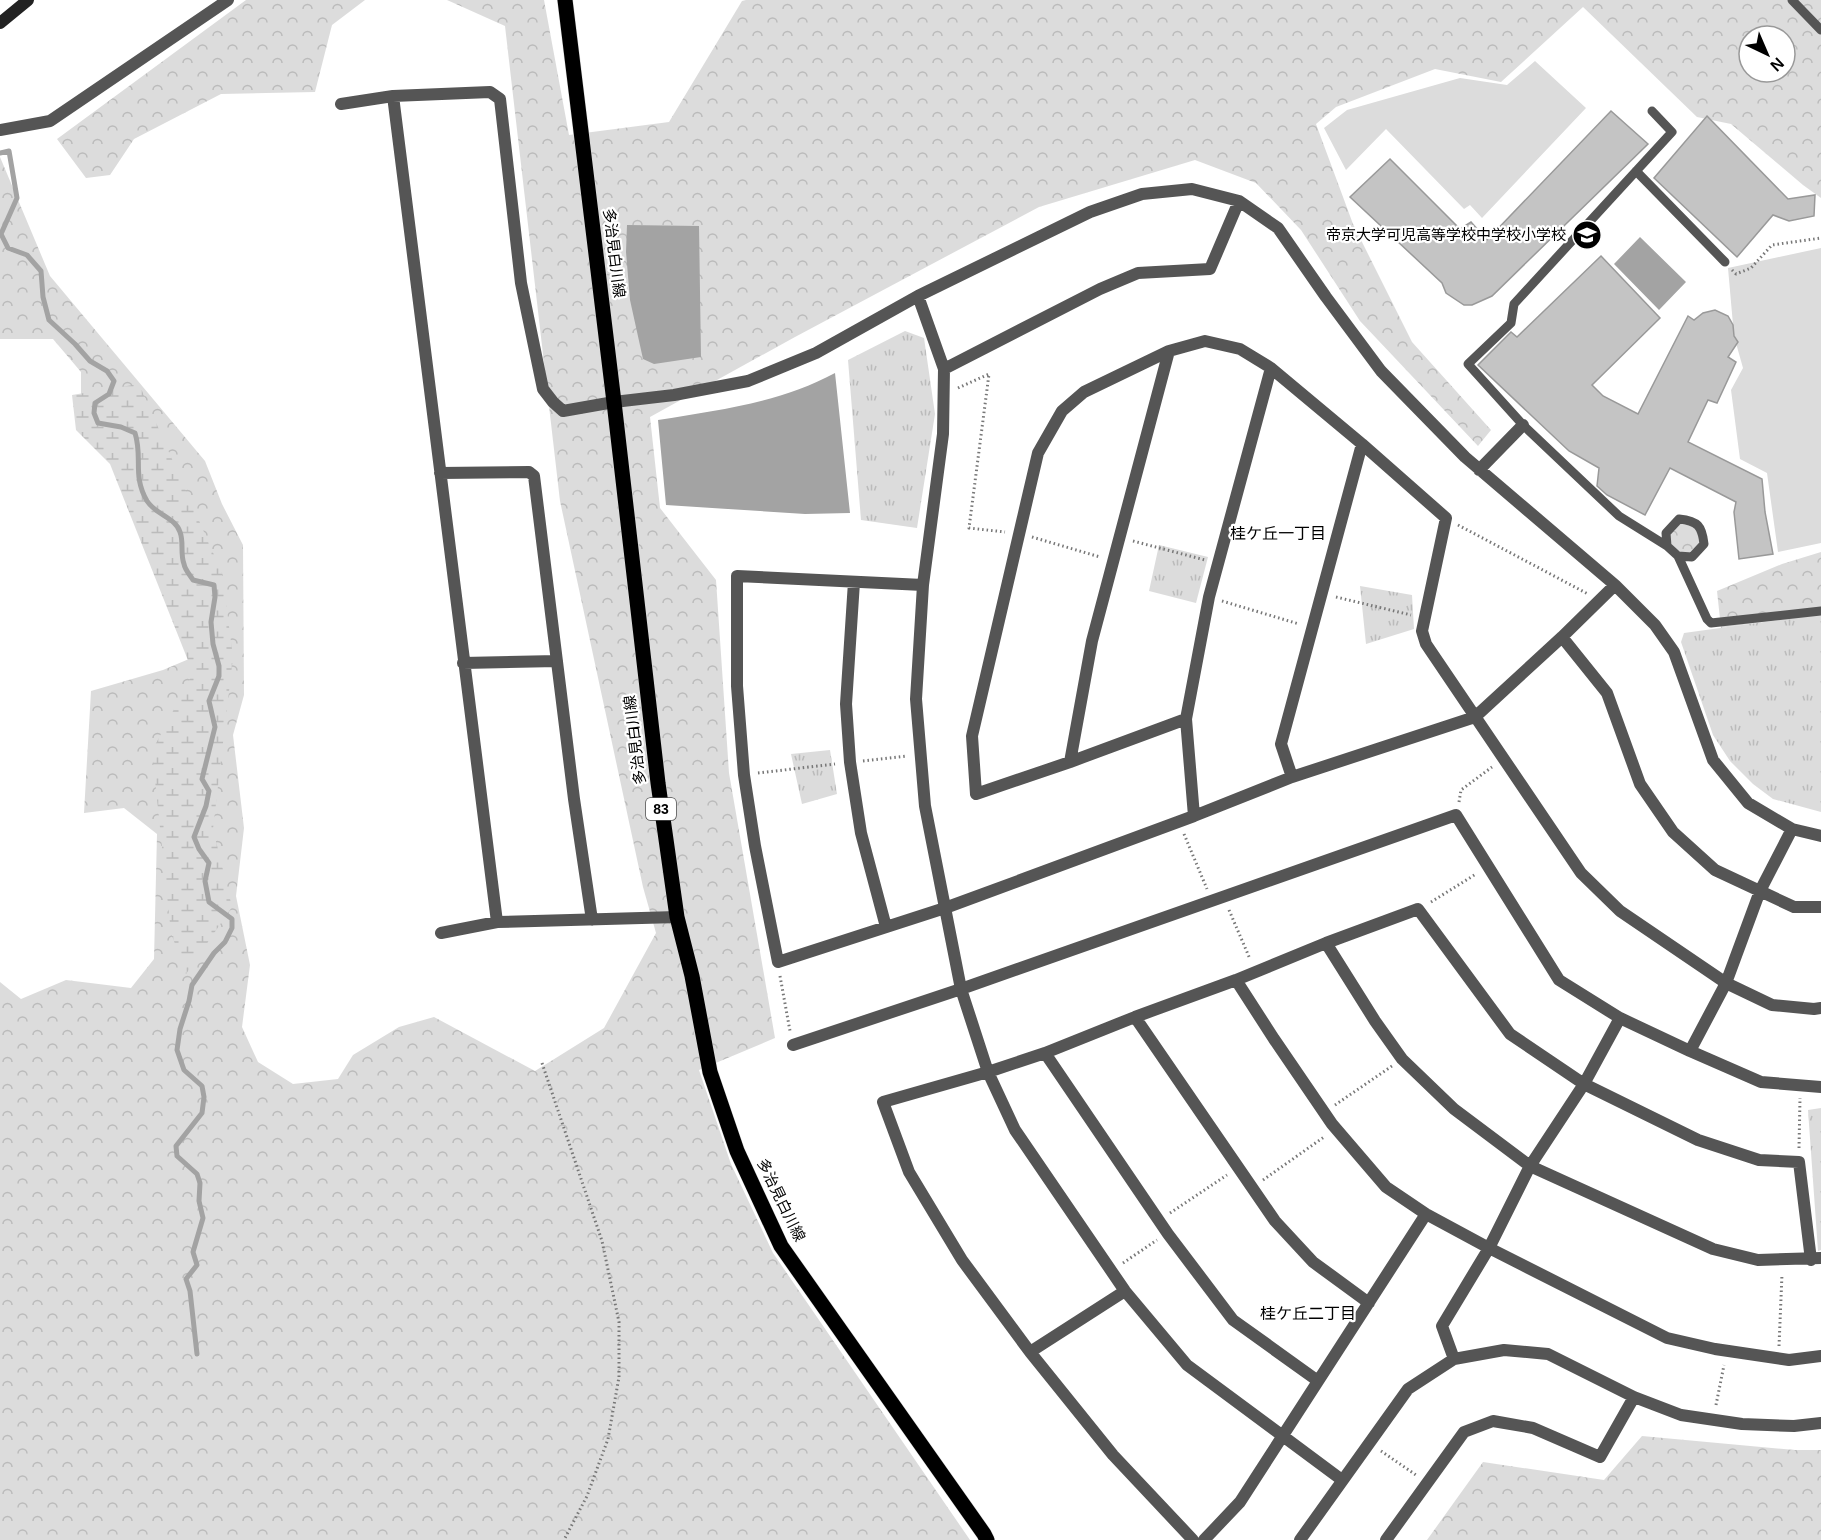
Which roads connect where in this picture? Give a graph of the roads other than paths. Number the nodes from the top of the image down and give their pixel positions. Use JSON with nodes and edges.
{"nodes":[{"id":1,"x":28,"y":0,"type":"edge"},
{"id":2,"x":228,"y":0,"type":"edge"},
{"id":3,"x":565,"y":0,"type":"edge"},
{"id":4,"x":1792,"y":0,"type":"edge"},
{"id":5,"x":0,"y":23,"type":"edge"},
{"id":6,"x":1821,"y":30,"type":"edge"},
{"id":7,"x":393,"y":96,"type":"junction"},
{"id":8,"x":341,"y":104,"type":"dead end"},
{"id":9,"x":1652,"y":111,"type":"dead end"},
{"id":10,"x":0,"y":130,"type":"edge"},
{"id":11,"x":1636,"y":171,"type":"junction"},
{"id":12,"x":1239,"y":201,"type":"junction"},
{"id":13,"x":1725,"y":262,"type":"road end"},
{"id":14,"x":918,"y":296,"type":"junction"},
{"id":15,"x":1169,"y":351,"type":"junction"},
{"id":16,"x":1271,"y":368,"type":"junction"},
{"id":17,"x":944,"y":369,"type":"junction"},
{"id":18,"x":614,"y":402,"type":"junction"},
{"id":19,"x":1523,"y":425,"type":"junction"},
{"id":20,"x":1362,"y":444,"type":"junction"},
{"id":21,"x":1479,"y":470,"type":"junction"},
{"id":22,"x":440,"y":473,"type":"junction"},
{"id":23,"x":1667,"y":546,"type":"junction"},
{"id":24,"x":1678,"y":556,"type":"junction"},
{"id":25,"x":854,"y":582,"type":"junction"},
{"id":26,"x":923,"y":585,"type":"junction"},
{"id":27,"x":1615,"y":585,"type":"junction"},
{"id":28,"x":1821,"y":611,"type":"edge"},
{"id":29,"x":1562,"y":638,"type":"junction"},
{"id":30,"x":557,"y":661,"type":"junction"},
{"id":31,"x":463,"y":663,"type":"junction"},
{"id":32,"x":1475,"y":717,"type":"junction"},
{"id":33,"x":1186,"y":718,"type":"junction"},
{"id":34,"x":1070,"y":762,"type":"junction"},
{"id":35,"x":1292,"y":777,"type":"junction"},
{"id":36,"x":1194,"y":816,"type":"junction"},
{"id":37,"x":1792,"y":829,"type":"junction"},
{"id":38,"x":1821,"y":836,"type":"edge"},
{"id":39,"x":1760,"y":891,"type":"junction"},
{"id":40,"x":1821,"y":907,"type":"edge"},
{"id":41,"x":945,"y":908,"type":"junction"},
{"id":42,"x":677,"y":917,"type":"junction"},
{"id":43,"x":592,"y":920,"type":"junction"},
{"id":44,"x":497,"y":922,"type":"junction"},
{"id":45,"x":885,"y":927,"type":"junction"},
{"id":46,"x":441,"y":933,"type":"dead end"},
{"id":47,"x":1326,"y":943,"type":"junction"},
{"id":48,"x":1236,"y":980,"type":"junction"},
{"id":49,"x":1726,"y":983,"type":"junction"},
{"id":50,"x":961,"y":988,"type":"junction"},
{"id":51,"x":1821,"y":1008,"type":"edge"},
{"id":52,"x":1135,"y":1017,"type":"junction"},
{"id":53,"x":1620,"y":1018,"type":"junction"},
{"id":54,"x":793,"y":1044,"type":"road end"},
{"id":55,"x":1690,"y":1051,"type":"junction"},
{"id":56,"x":1045,"y":1053,"type":"junction"},
{"id":57,"x":988,"y":1072,"type":"junction"},
{"id":58,"x":1584,"y":1084,"type":"junction"},
{"id":59,"x":1821,"y":1087,"type":"edge"},
{"id":60,"x":1530,"y":1166,"type":"junction"},
{"id":61,"x":1426,"y":1214,"type":"junction"},
{"id":62,"x":1489,"y":1248,"type":"junction"},
{"id":63,"x":1816,"y":1259,"type":"edge"},
{"id":64,"x":1125,"y":1290,"type":"junction"},
{"id":65,"x":1369,"y":1303,"type":"junction"},
{"id":66,"x":1030,"y":1352,"type":"junction"},
{"id":67,"x":1821,"y":1356,"type":"edge"},
{"id":68,"x":1454,"y":1359,"type":"junction"},
{"id":69,"x":1318,"y":1381,"type":"junction"},
{"id":70,"x":1634,"y":1397,"type":"junction"},
{"id":71,"x":1821,"y":1423,"type":"edge"},
{"id":72,"x":1282,"y":1435,"type":"junction"},
{"id":73,"x":1342,"y":1479,"type":"junction"},
{"id":74,"x":987,"y":1540,"type":"edge"},
{"id":75,"x":1193,"y":1540,"type":"edge"},
{"id":76,"x":1204,"y":1540,"type":"edge"},
{"id":77,"x":1300,"y":1540,"type":"edge"},
{"id":78,"x":1386,"y":1540,"type":"edge"}],
"edges":[{"from":1,"to":5,"type":"street"},
{"from":2,"to":10,"type":"street"},
{"from":3,"to":18,"type":"main road","name":"多治見白川線","number":"83"},
{"from":4,"to":6,"type":"lane"},
{"from":7,"to":8,"type":"street"},
{"from":7,"to":18,"type":"street"},
{"from":7,"to":22,"type":"street"},
{"from":9,"to":11,"type":"lane"},
{"from":11,"to":13,"type":"lane"},
{"from":11,"to":19,"type":"lane"},
{"from":12,"to":14,"type":"street"},
{"from":12,"to":17,"type":"street"},
{"from":12,"to":21,"type":"street"},
{"from":14,"to":17,"type":"street"},
{"from":14,"to":18,"type":"street"},
{"from":15,"to":16,"type":"street"},
{"from":15,"to":34,"type":"street"},
{"from":15,"to":34,"type":"street"},
{"from":16,"to":20,"type":"street"},
{"from":16,"to":33,"type":"street"},
{"from":17,"to":26,"type":"street"},
{"from":18,"to":42,"type":"main road","name":"多治見白川線","number":"83"},
{"from":19,"to":21,"type":"street"},
{"from":19,"to":23,"type":"lane"},
{"from":20,"to":32,"type":"street"},
{"from":20,"to":35,"type":"street"},
{"from":21,"to":27,"type":"street"},
{"from":22,"to":30,"type":"street"},
{"from":22,"to":31,"type":"street"},
{"from":23,"to":24,"type":"lane"},
{"from":23,"to":24,"type":"lane"},
{"from":24,"to":28,"type":"lane"},
{"from":25,"to":26,"type":"street"},
{"from":25,"to":45,"type":"street"},
{"from":25,"to":45,"type":"street"},
{"from":26,"to":41,"type":"street"},
{"from":27,"to":29,"type":"street"},
{"from":27,"to":37,"type":"street"},
{"from":29,"to":32,"type":"street"},
{"from":29,"to":39,"type":"street"},
{"from":30,"to":31,"type":"street"},
{"from":30,"to":43,"type":"street"},
{"from":31,"to":44,"type":"street"},
{"from":32,"to":35,"type":"street"},
{"from":32,"to":49,"type":"street"},
{"from":33,"to":34,"type":"street"},
{"from":33,"to":36,"type":"street"},
{"from":35,"to":36,"type":"street"},
{"from":36,"to":41,"type":"street"},
{"from":37,"to":38,"type":"street"},
{"from":37,"to":39,"type":"street"},
{"from":39,"to":40,"type":"street"},
{"from":39,"to":49,"type":"street"},
{"from":41,"to":45,"type":"street"},
{"from":41,"to":50,"type":"street"},
{"from":42,"to":43,"type":"street"},
{"from":42,"to":74,"type":"main road","name":"多治見白川線","number":"83"},
{"from":43,"to":44,"type":"street"},
{"from":44,"to":46,"type":"street"},
{"from":47,"to":48,"type":"street"},
{"from":47,"to":58,"type":"street"},
{"from":47,"to":60,"type":"street"},
{"from":48,"to":52,"type":"street"},
{"from":48,"to":61,"type":"street"},
{"from":49,"to":51,"type":"street"},
{"from":49,"to":55,"type":"street"},
{"from":50,"to":53,"type":"street"},
{"from":50,"to":54,"type":"street"},
{"from":50,"to":57,"type":"street"},
{"from":52,"to":56,"type":"street"},
{"from":52,"to":65,"type":"street"},
{"from":53,"to":55,"type":"street"},
{"from":53,"to":58,"type":"street"},
{"from":55,"to":59,"type":"street"},
{"from":56,"to":57,"type":"street"},
{"from":56,"to":69,"type":"street"},
{"from":57,"to":64,"type":"street"},
{"from":57,"to":66,"type":"street"},
{"from":58,"to":60,"type":"street"},
{"from":58,"to":63,"type":"street"},
{"from":60,"to":62,"type":"street"},
{"from":60,"to":63,"type":"street"},
{"from":61,"to":62,"type":"street"},
{"from":61,"to":65,"type":"street"},
{"from":62,"to":67,"type":"street"},
{"from":62,"to":68,"type":"street"},
{"from":64,"to":66,"type":"street"},
{"from":64,"to":72,"type":"street"},
{"from":65,"to":69,"type":"street"},
{"from":66,"to":75,"type":"street"},
{"from":68,"to":70,"type":"street"},
{"from":68,"to":73,"type":"street"},
{"from":69,"to":72,"type":"street"},
{"from":70,"to":71,"type":"street"},
{"from":70,"to":78,"type":"street"},
{"from":72,"to":73,"type":"street"},
{"from":72,"to":76,"type":"street"},
{"from":73,"to":77,"type":"street"}]}
